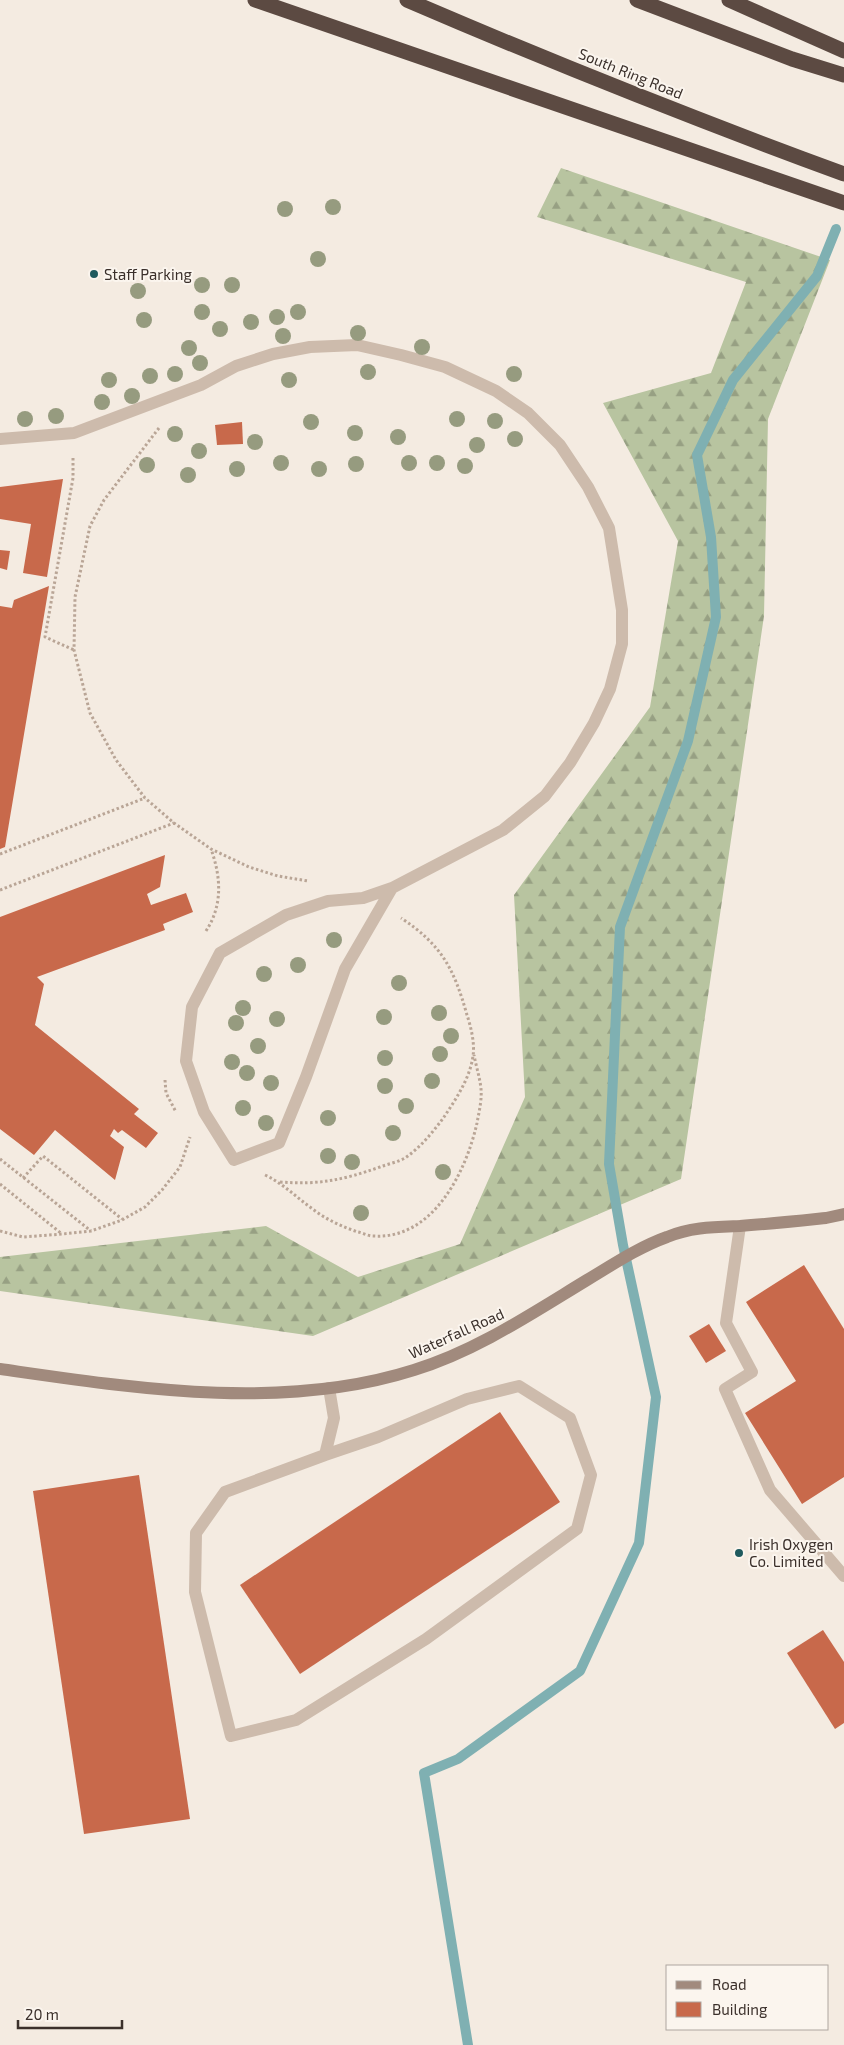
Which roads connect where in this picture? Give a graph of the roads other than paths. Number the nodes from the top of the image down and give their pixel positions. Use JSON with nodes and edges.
{"nodes":[{"id":1,"x":255,"y":0,"type":"edge"},
{"id":2,"x":407,"y":0,"type":"edge"},
{"id":3,"x":637,"y":0,"type":"edge"},
{"id":4,"x":728,"y":0,"type":"edge"},
{"id":5,"x":844,"y":51,"type":"edge"},
{"id":6,"x":844,"y":75,"type":"edge"},
{"id":7,"x":844,"y":174,"type":"edge"},
{"id":8,"x":844,"y":203,"type":"edge"},
{"id":9,"x":0,"y":439,"type":"edge"},
{"id":10,"x":392,"y":888,"type":"junction"},
{"id":11,"x":844,"y":1214,"type":"edge"},
{"id":12,"x":740,"y":1226,"type":"junction"},
{"id":13,"x":0,"y":1369,"type":"edge"},
{"id":14,"x":329,"y":1388,"type":"junction"},
{"id":15,"x":325,"y":1455,"type":"junction"},
{"id":16,"x":844,"y":1576,"type":"edge"}],
"edges":[{"from":1,"to":8,"type":"highway"},
{"from":2,"to":7,"type":"highway","name":"South Ring Road"},
{"from":3,"to":6,"type":"highway"},
{"from":4,"to":5,"type":"highway"},
{"from":9,"to":10,"type":"lane"},
{"from":10,"to":10,"type":"lane"},
{"from":11,"to":12,"type":"street","name":"Waterfall Road"},
{"from":12,"to":14,"type":"street","name":"Waterfall Road"},
{"from":12,"to":16,"type":"lane"},
{"from":13,"to":14,"type":"street","name":"Waterfall Road"},
{"from":14,"to":15,"type":"lane"},
{"from":15,"to":15,"type":"lane"}]}
